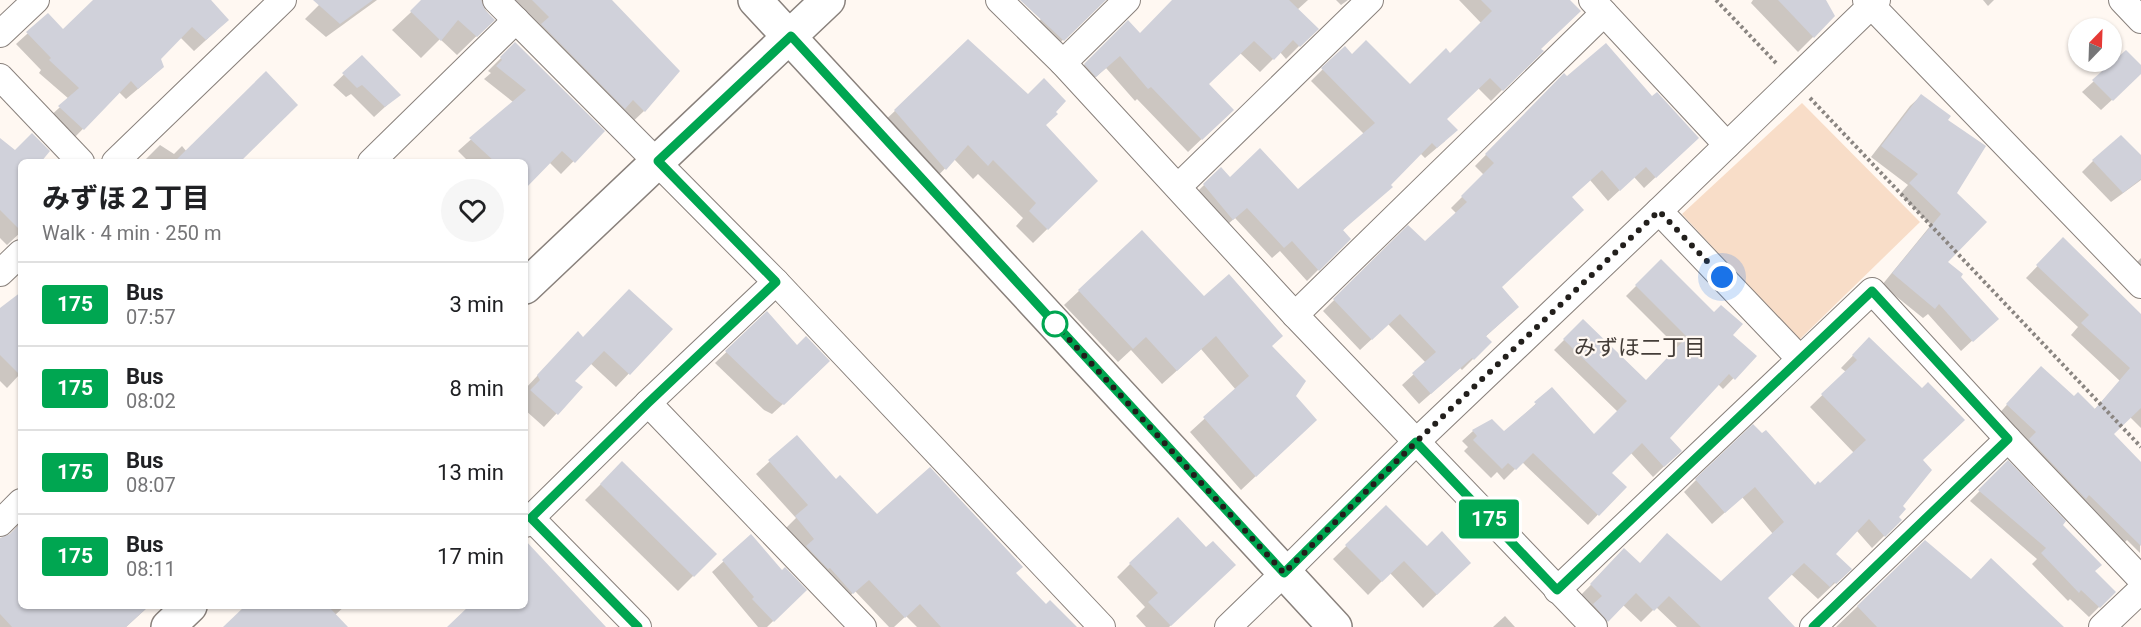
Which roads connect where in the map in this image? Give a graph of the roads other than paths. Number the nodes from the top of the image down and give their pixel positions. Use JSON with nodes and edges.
{"nodes":[{"id":1,"x":36,"y":0,"type":"edge"},
{"id":2,"x":283,"y":0,"type":"edge"},
{"id":3,"x":496,"y":0,"type":"edge"},
{"id":4,"x":755,"y":0,"type":"edge"},
{"id":5,"x":828,"y":0,"type":"edge"},
{"id":6,"x":999,"y":0,"type":"edge"},
{"id":7,"x":1127,"y":0,"type":"edge"},
{"id":8,"x":1370,"y":0,"type":"edge"},
{"id":9,"x":2122,"y":0,"type":"edge"},
{"id":10,"x":1872,"y":2,"type":"edge"},
{"id":11,"x":1598,"y":6,"type":"edge"},
{"id":12,"x":516,"y":20,"type":"junction"},
{"id":13,"x":2141,"y":20,"type":"edge"},
{"id":14,"x":0,"y":34,"type":"edge"},
{"id":15,"x":791,"y":36,"type":"junction"},
{"id":16,"x":1064,"y":63,"type":"junction"},
{"id":17,"x":0,"y":77,"type":"edge"},
{"id":18,"x":1727,"y":145,"type":"junction"},
{"id":19,"x":78,"y":159,"type":"edge"},
{"id":20,"x":118,"y":159,"type":"edge"},
{"id":21,"x":373,"y":159,"type":"edge"},
{"id":22,"x":658,"y":161,"type":"junction"},
{"id":23,"x":1178,"y":187,"type":"junction"},
{"id":24,"x":1659,"y":211,"type":"junction"},
{"id":25,"x":18,"y":256,"type":"edge"},
{"id":26,"x":0,"y":273,"type":"edge"},
{"id":27,"x":776,"y":282,"type":"junction"},
{"id":28,"x":528,"y":284,"type":"edge"},
{"id":29,"x":2141,"y":285,"type":"edge"},
{"id":30,"x":1294,"y":315,"type":"junction"},
{"id":31,"x":1800,"y":359,"type":"junction"},
{"id":32,"x":648,"y":403,"type":"junction"},
{"id":33,"x":2008,"y":439,"type":"junction"},
{"id":34,"x":1416,"y":442,"type":"junction"},
{"id":35,"x":18,"y":505,"type":"edge"},
{"id":36,"x":528,"y":521,"type":"edge"},
{"id":37,"x":0,"y":523,"type":"edge"},
{"id":38,"x":1284,"y":573,"type":"junction"},
{"id":39,"x":2141,"y":579,"type":"edge"},
{"id":40,"x":1557,"y":590,"type":"junction"},
{"id":41,"x":2141,"y":590,"type":"edge"},
{"id":42,"x":187,"y":609,"type":"edge"},
{"id":43,"x":168,"y":627,"type":"edge"},
{"id":44,"x":638,"y":627,"type":"edge"},
{"id":45,"x":863,"y":627,"type":"edge"},
{"id":46,"x":1102,"y":627,"type":"edge"},
{"id":47,"x":1228,"y":627,"type":"edge"},
{"id":48,"x":1335,"y":627,"type":"edge"},
{"id":49,"x":1594,"y":627,"type":"edge"},
{"id":50,"x":1813,"y":627,"type":"edge"},
{"id":51,"x":2102,"y":627,"type":"edge"}],
"edges":[{"from":1,"to":14,"type":"street"},
{"from":2,"to":20,"type":"street"},
{"from":3,"to":12,"type":"street"},
{"from":4,"to":15,"type":"street"},
{"from":5,"to":15,"type":"street"},
{"from":6,"to":16,"type":"street"},
{"from":7,"to":16,"type":"street"},
{"from":8,"to":23,"type":"street"},
{"from":9,"to":13,"type":"street"},
{"from":10,"to":18,"type":"street"},
{"from":10,"to":29,"type":"street"},
{"from":11,"to":18,"type":"street"},
{"from":11,"to":30,"type":"street"},
{"from":12,"to":21,"type":"street"},
{"from":12,"to":22,"type":"street"},
{"from":15,"to":22,"type":"street"},
{"from":15,"to":38,"type":"street"},
{"from":16,"to":23,"type":"street"},
{"from":17,"to":19,"type":"street"},
{"from":18,"to":24,"type":"street"},
{"from":22,"to":27,"type":"street"},
{"from":22,"to":28,"type":"street"},
{"from":23,"to":30,"type":"street"},
{"from":24,"to":31,"type":"street"},
{"from":24,"to":34,"type":"street"},
{"from":25,"to":26,"type":"street"},
{"from":27,"to":32,"type":"street"},
{"from":27,"to":46,"type":"street"},
{"from":30,"to":34,"type":"street"},
{"from":31,"to":33,"type":"street"},
{"from":31,"to":40,"type":"street"},
{"from":32,"to":36,"type":"street"},
{"from":32,"to":45,"type":"street"},
{"from":33,"to":39,"type":"street"},
{"from":33,"to":50,"type":"street"},
{"from":34,"to":38,"type":"street"},
{"from":34,"to":40,"type":"street"},
{"from":35,"to":37,"type":"street"},
{"from":36,"to":44,"type":"street"},
{"from":38,"to":47,"type":"street"},
{"from":38,"to":48,"type":"street"},
{"from":40,"to":49,"type":"street"},
{"from":41,"to":51,"type":"street"},
{"from":42,"to":43,"type":"street"}]}
